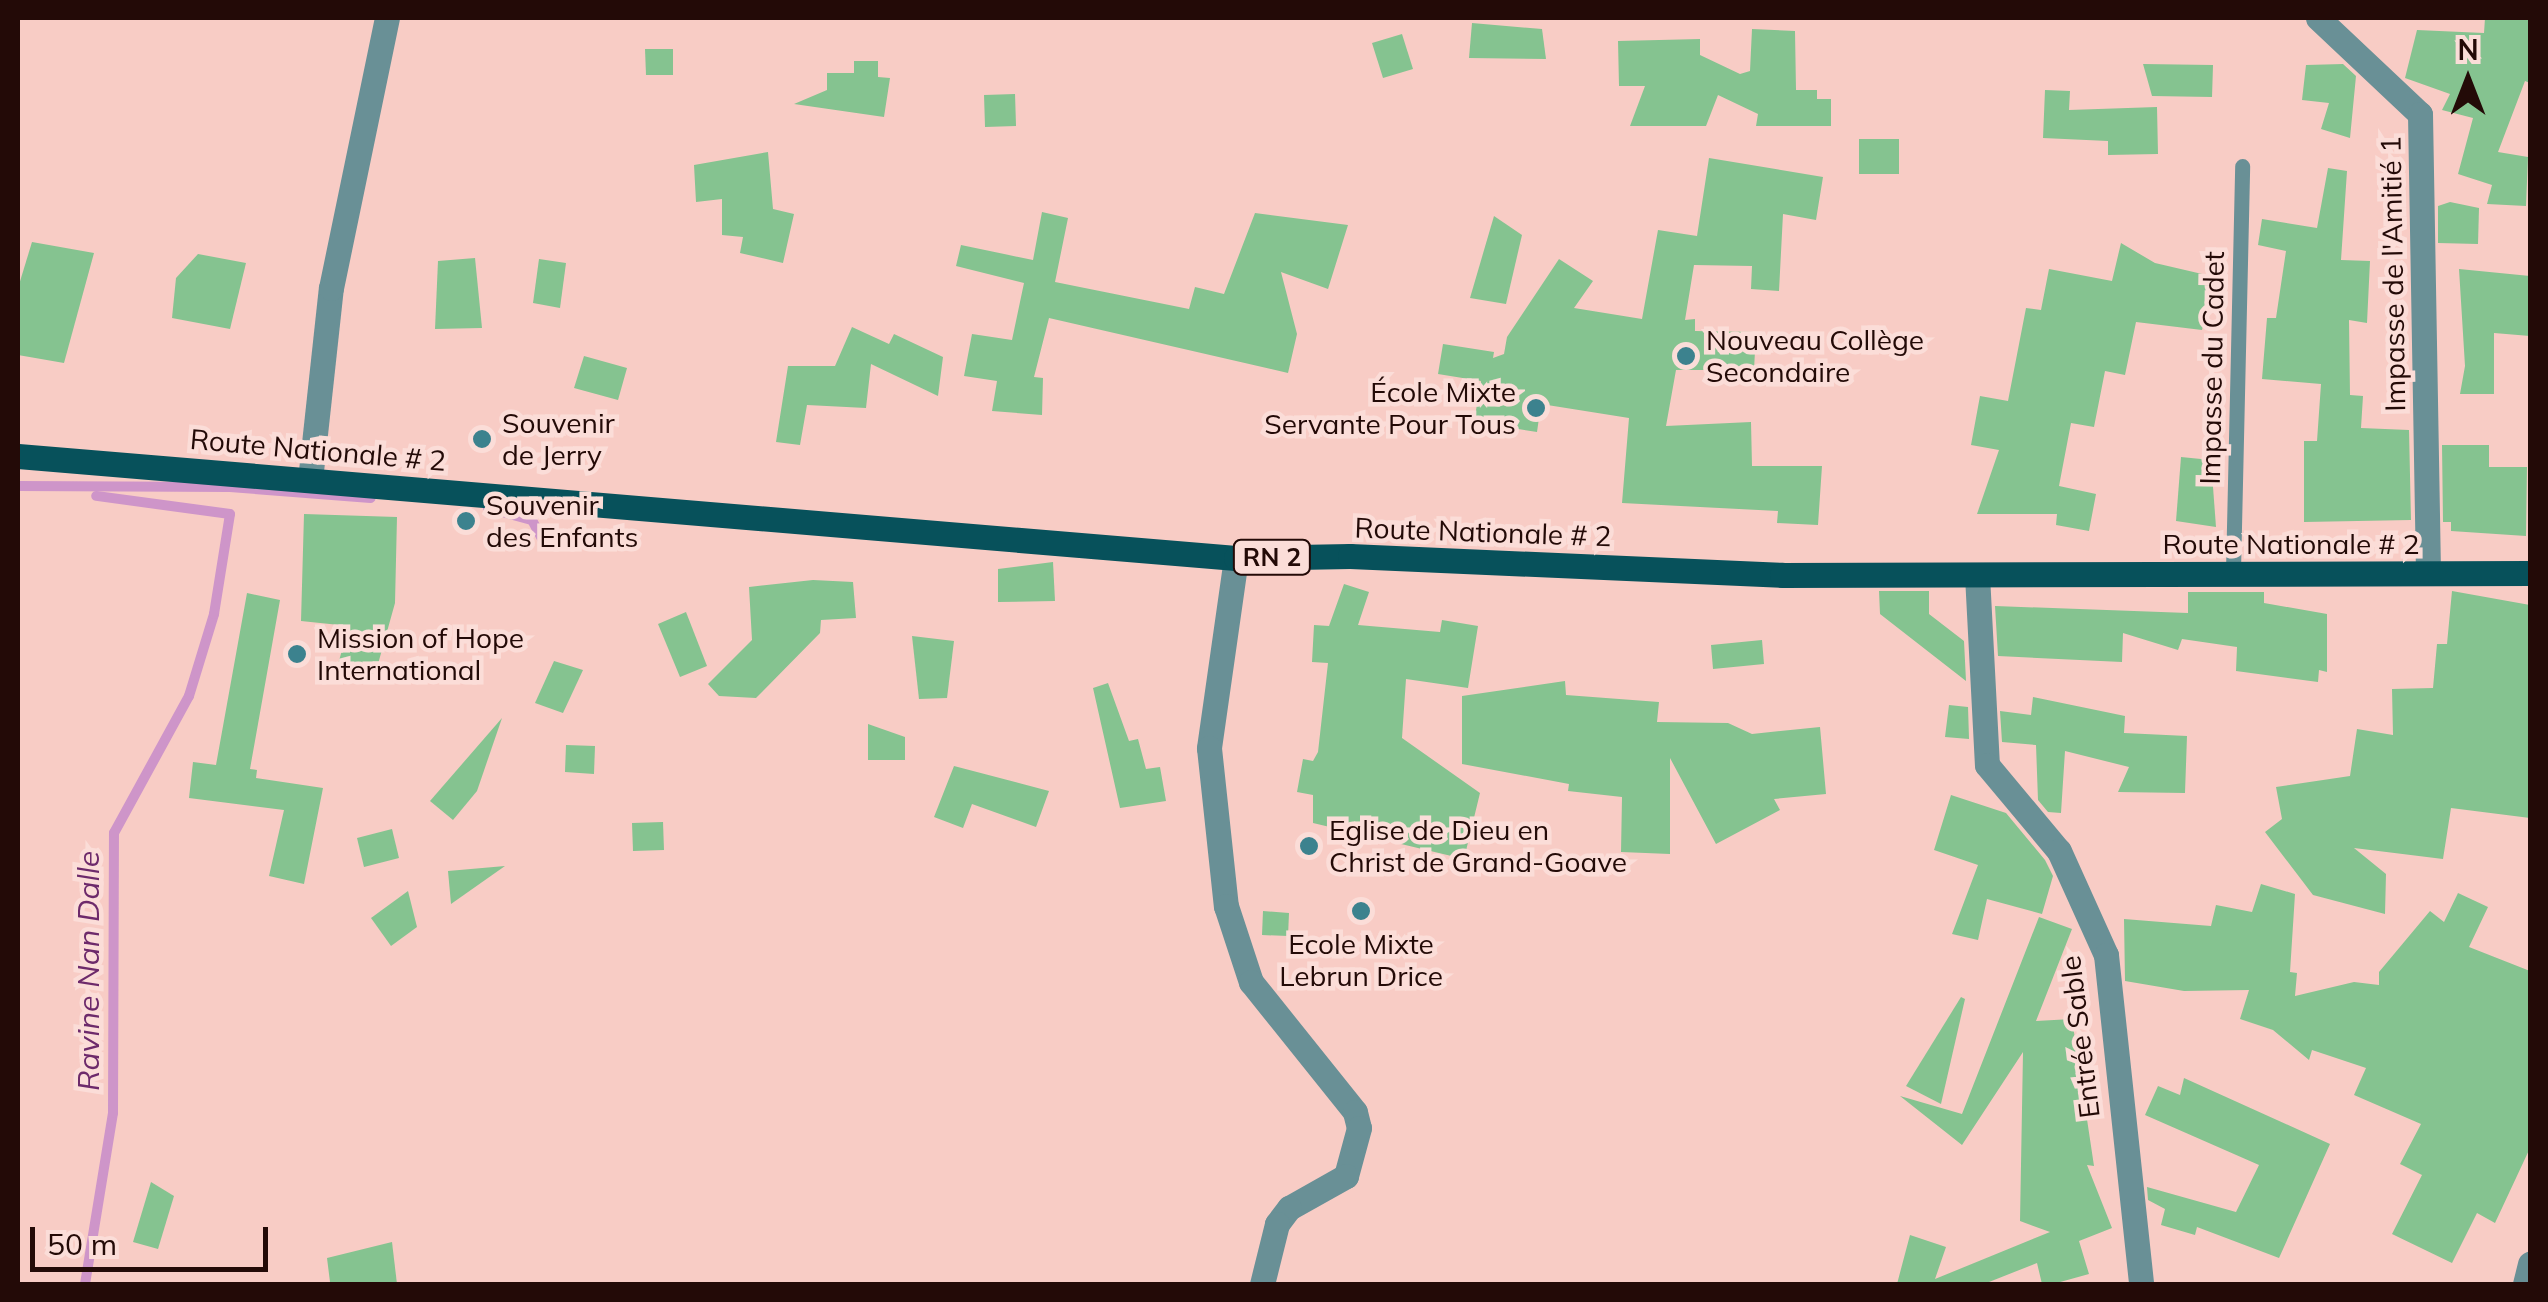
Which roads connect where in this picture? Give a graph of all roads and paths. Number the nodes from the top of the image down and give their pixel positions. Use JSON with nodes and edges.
{"nodes":[{"id":1,"x":387,"y":18,"type":"edge"},
{"id":2,"x":2318,"y":18,"type":"edge"},
{"id":3,"x":2242,"y":166,"type":"dead end"},
{"id":4,"x":18,"y":456,"type":"edge"},
{"id":5,"x":310,"y":480,"type":"junction"},
{"id":6,"x":1236,"y":558,"type":"junction"},
{"id":7,"x":2233,"y":571,"type":"junction"},
{"id":8,"x":2428,"y":573,"type":"junction"},
{"id":9,"x":2530,"y":574,"type":"edge"},
{"id":10,"x":1977,"y":575,"type":"junction"},
{"id":11,"x":2530,"y":1264,"type":"edge"},
{"id":12,"x":1262,"y":1284,"type":"edge"},
{"id":13,"x":2141,"y":1284,"type":"edge"},
{"id":14,"x":2524,"y":1284,"type":"edge"}],
"edges":[{"from":1,"to":5,"type":"street"},
{"from":2,"to":8,"type":"street","name":"Impasse de l'Amitié 1"},
{"from":3,"to":7,"type":"lane","name":"Impasse du Cadet"},
{"from":4,"to":5,"type":"main road","name":"Route Nationale # 2","number":"RN 2"},
{"from":5,"to":6,"type":"main road","name":"Route Nationale # 2","number":"RN 2"},
{"from":6,"to":10,"type":"main road","name":"Route Nationale # 2","number":"RN 2"},
{"from":6,"to":12,"type":"street"},
{"from":7,"to":8,"type":"main road","name":"Route Nationale # 2","number":"RN 2"},
{"from":7,"to":10,"type":"main road","name":"Route Nationale # 2","number":"RN 2"},
{"from":8,"to":9,"type":"main road","name":"Route Nationale # 2","number":"RN 2"},
{"from":10,"to":13,"type":"street","name":"Entrée Sable"},
{"from":11,"to":14,"type":"street"}]}
